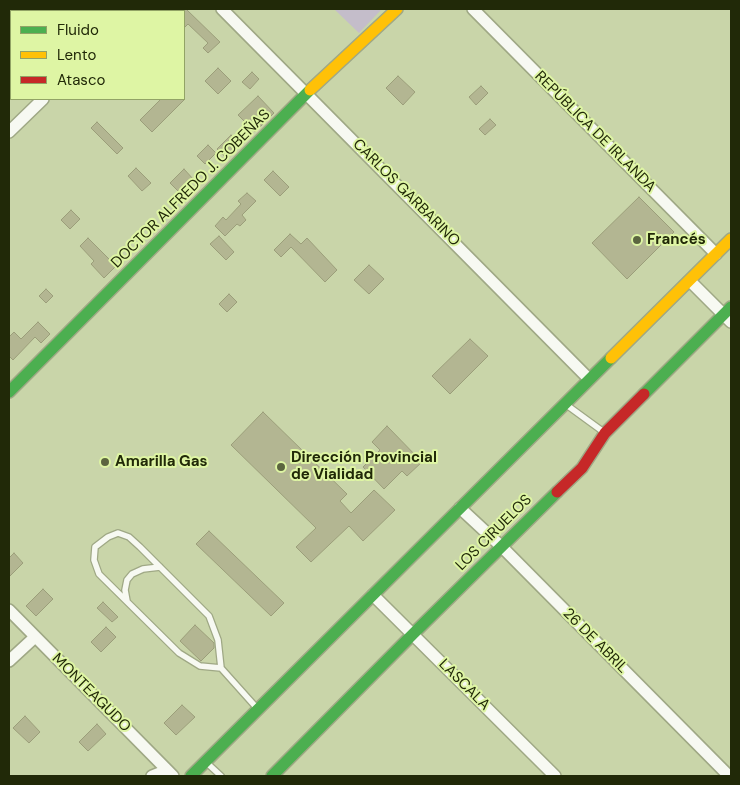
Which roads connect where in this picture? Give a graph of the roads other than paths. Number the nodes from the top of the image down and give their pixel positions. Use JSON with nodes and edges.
{"nodes":[{"id":1,"x":222,"y":9,"type":"edge"},
{"id":2,"x":397,"y":9,"type":"edge"},
{"id":3,"x":480,"y":11,"type":"edge"},
{"id":4,"x":307,"y":93,"type":"junction"},
{"id":5,"x":43,"y":100,"type":"edge"},
{"id":6,"x":9,"y":132,"type":"edge"},
{"id":7,"x":731,"y":239,"type":"edge"},
{"id":8,"x":716,"y":254,"type":"junction"},
{"id":9,"x":690,"y":281,"type":"junction"},
{"id":10,"x":729,"y":315,"type":"edge"},
{"id":11,"x":589,"y":379,"type":"junction"},
{"id":12,"x":9,"y":392,"type":"edge"},
{"id":13,"x":564,"y":404,"type":"junction"},
{"id":14,"x":605,"y":432,"type":"junction"},
{"id":15,"x":460,"y":508,"type":"junction"},
{"id":16,"x":502,"y":547,"type":"junction"},
{"id":17,"x":160,"y":567,"type":"junction"},
{"id":18,"x":373,"y":595,"type":"junction"},
{"id":19,"x":127,"y":601,"type":"junction"},
{"id":20,"x":9,"y":610,"type":"edge"},
{"id":21,"x":413,"y":634,"type":"junction"},
{"id":22,"x":35,"y":637,"type":"junction"},
{"id":23,"x":9,"y":662,"type":"edge"},
{"id":24,"x":221,"y":668,"type":"junction"},
{"id":25,"x":258,"y":709,"type":"junction"},
{"id":26,"x":206,"y":762,"type":"junction"},
{"id":27,"x":170,"y":773,"type":"edge"},
{"id":28,"x":152,"y":776,"type":"edge"},
{"id":29,"x":191,"y":776,"type":"edge"},
{"id":30,"x":221,"y":776,"type":"edge"},
{"id":31,"x":272,"y":776,"type":"edge"},
{"id":32,"x":555,"y":776,"type":"edge"},
{"id":33,"x":729,"y":776,"type":"edge"}],
"edges":[{"from":1,"to":4,"type":"street","name":"CARLOS GARBARINO"},
{"from":2,"to":4,"type":"main road","name":"DOCTOR ALFREDO J. COBEÑAS"},
{"from":3,"to":8,"type":"street","name":"REPÚBLICA DE IRLANDA"},
{"from":4,"to":11,"type":"street","name":"CARLOS GARBARINO"},
{"from":4,"to":12,"type":"main road","name":"DOCTOR ALFREDO J. COBEÑAS"},
{"from":5,"to":6,"type":"street"},
{"from":7,"to":8,"type":"main road"},
{"from":8,"to":9,"type":"main road"},
{"from":9,"to":10,"type":"street"},
{"from":9,"to":11,"type":"main road"},
{"from":10,"to":14,"type":"main road","name":"LOS CIRUELOS"},
{"from":11,"to":13,"type":"main road"},
{"from":13,"to":14,"type":"lane"},
{"from":13,"to":15,"type":"main road"},
{"from":14,"to":16,"type":"main road","name":"LOS CIRUELOS"},
{"from":15,"to":16,"type":"street","name":"26 DE ABRIL"},
{"from":15,"to":18,"type":"main road"},
{"from":16,"to":21,"type":"main road","name":"LOS CIRUELOS"},
{"from":16,"to":33,"type":"street","name":"26 DE ABRIL"},
{"from":17,"to":19,"type":"lane"},
{"from":17,"to":19,"type":"lane"},
{"from":17,"to":24,"type":"lane"},
{"from":18,"to":21,"type":"street","name":"LASCALA"},
{"from":18,"to":25,"type":"main road"},
{"from":19,"to":24,"type":"lane"},
{"from":20,"to":22,"type":"street","name":"MONTEAGUDO"},
{"from":21,"to":31,"type":"main road","name":"LOS CIRUELOS"},
{"from":21,"to":32,"type":"street","name":"LASCALA"},
{"from":22,"to":23,"type":"street"},
{"from":22,"to":27,"type":"street","name":"MONTEAGUDO"},
{"from":24,"to":25,"type":"lane"},
{"from":25,"to":26,"type":"main road"},
{"from":26,"to":29,"type":"main road"},
{"from":26,"to":30,"type":"lane"},
{"from":27,"to":28,"type":"street"}]}
